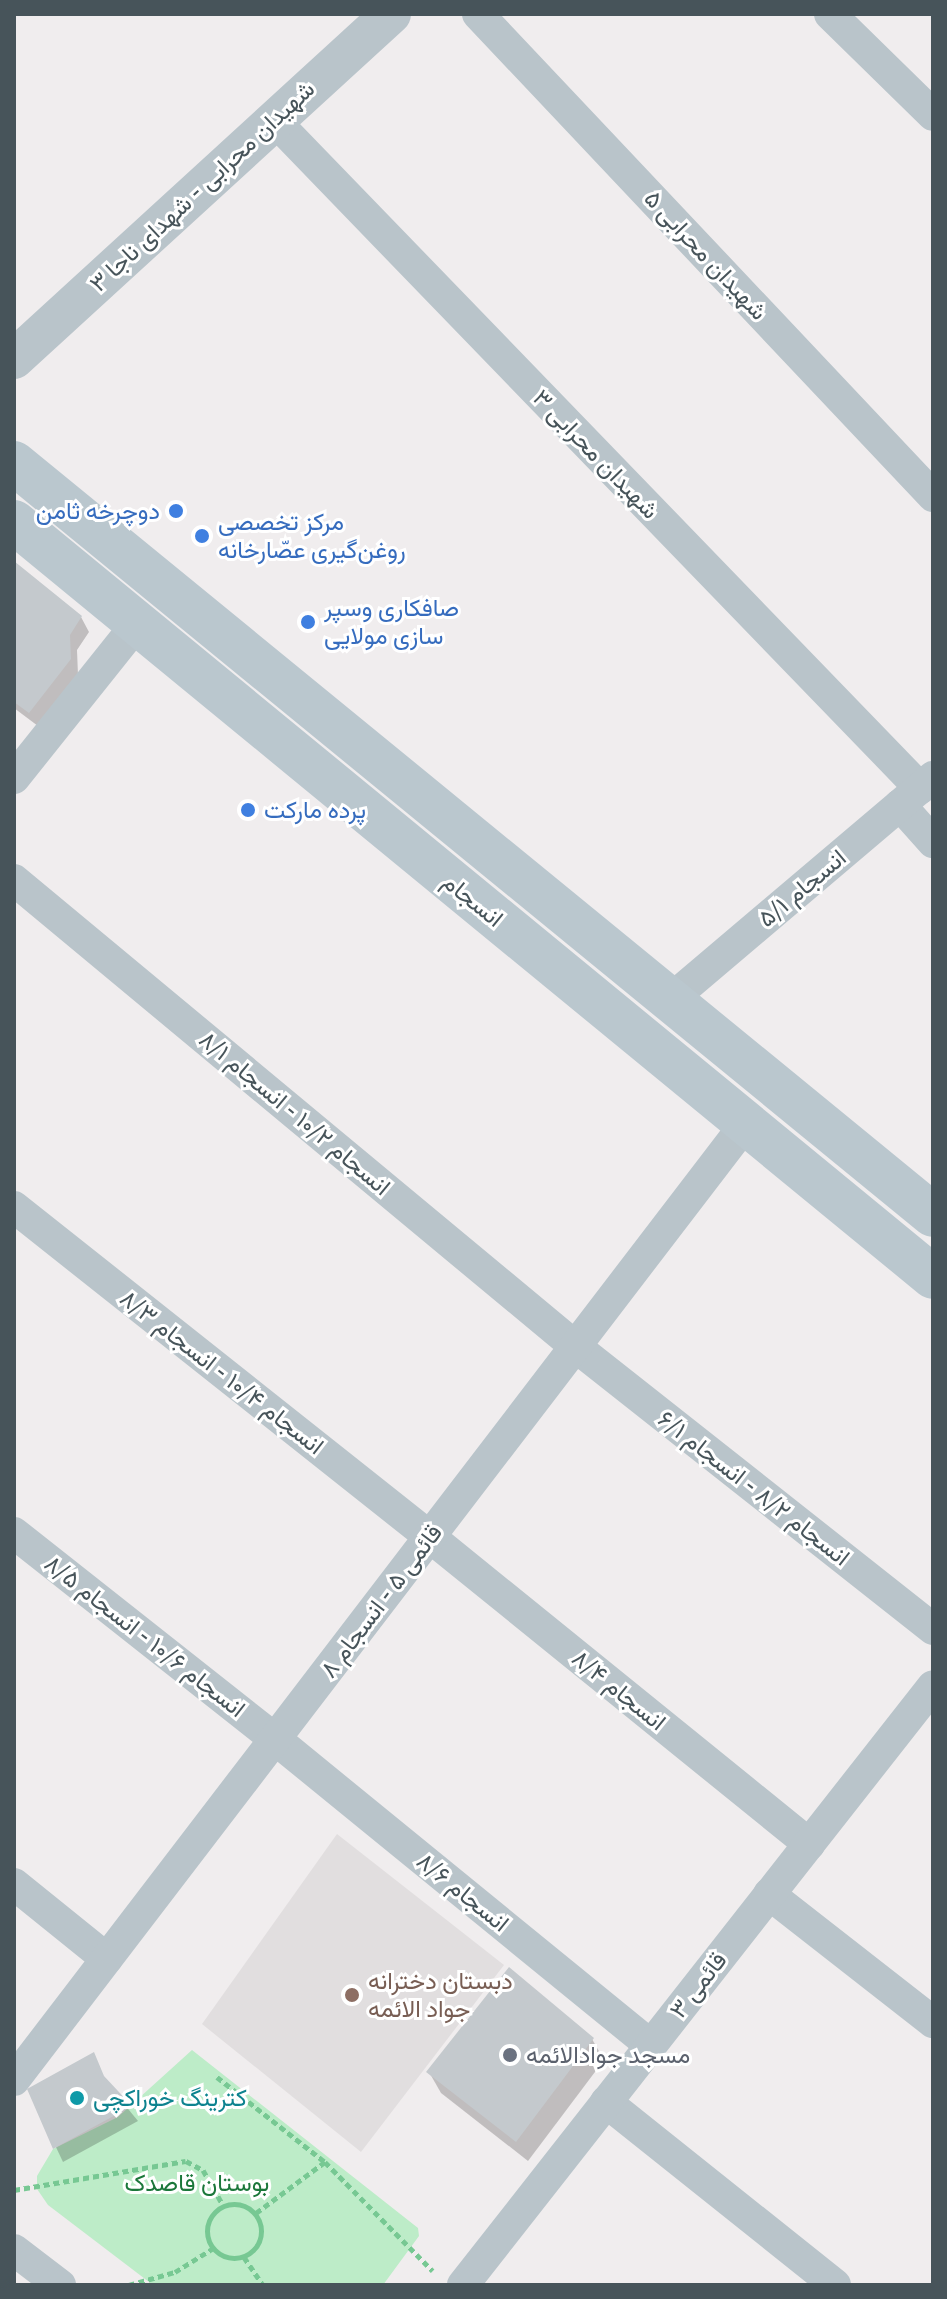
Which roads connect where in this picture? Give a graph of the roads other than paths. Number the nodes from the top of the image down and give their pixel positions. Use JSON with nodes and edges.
{"nodes":[{"id":1,"x":391,"y":14,"type":"edge"},
{"id":2,"x":478,"y":14,"type":"edge"},
{"id":3,"x":830,"y":14,"type":"edge"},
{"id":4,"x":933,"y":115,"type":"edge"},
{"id":5,"x":273,"y":119,"type":"junction"},
{"id":6,"x":14,"y":359,"type":"edge"},
{"id":7,"x":14,"y":463,"type":"edge"},
{"id":8,"x":933,"y":496,"type":"edge"},
{"id":9,"x":14,"y":522,"type":"edge"},
{"id":10,"x":137,"y":624,"type":"junction"},
{"id":11,"x":14,"y":778,"type":"edge"},
{"id":12,"x":918,"y":790,"type":"edge"},
{"id":13,"x":933,"y":842,"type":"edge"},
{"id":14,"x":14,"y":880,"type":"edge"},
{"id":15,"x":670,"y":1000,"type":"junction"},
{"id":16,"x":747,"y":1122,"type":"junction"},
{"id":17,"x":14,"y":1207,"type":"edge"},
{"id":18,"x":933,"y":1215,"type":"edge"},
{"id":19,"x":933,"y":1277,"type":"edge"},
{"id":20,"x":576,"y":1347,"type":"junction"},
{"id":21,"x":14,"y":1533,"type":"edge"},
{"id":22,"x":430,"y":1537,"type":"junction"},
{"id":23,"x":933,"y":1629,"type":"edge"},
{"id":24,"x":933,"y":1686,"type":"edge"},
{"id":25,"x":275,"y":1739,"type":"junction"},
{"id":26,"x":809,"y":1844,"type":"junction"},
{"id":27,"x":14,"y":1884,"type":"edge"},
{"id":28,"x":769,"y":1894,"type":"junction"},
{"id":29,"x":107,"y":1959,"type":"junction"},
{"id":30,"x":933,"y":2022,"type":"edge"},
{"id":31,"x":650,"y":2045,"type":"junction"},
{"id":32,"x":14,"y":2080,"type":"edge"},
{"id":33,"x":606,"y":2102,"type":"junction"},
{"id":34,"x":14,"y":2250,"type":"edge"},
{"id":35,"x":450,"y":2279,"type":"edge"},
{"id":36,"x":60,"y":2285,"type":"edge"},
{"id":37,"x":835,"y":2285,"type":"edge"}],
"edges":[{"from":1,"to":5,"type":"street","name":"شهیدان محرابی - شهدای ناجا ۳"},
{"from":2,"to":8,"type":"street","name":"شهیدان محرابی ۵"},
{"from":3,"to":4,"type":"street"},
{"from":5,"to":6,"type":"street","name":"شهیدان محرابی - شهدای ناجا ۳"},
{"from":5,"to":12,"type":"street","name":"شهیدان محرابی ۳"},
{"from":7,"to":15,"type":"main road","name":"انسجام"},
{"from":9,"to":10,"type":"main road","name":"انسجام"},
{"from":10,"to":11,"type":"street"},
{"from":10,"to":16,"type":"main road","name":"انسجام"},
{"from":12,"to":13,"type":"street","name":"شهیدان محرابی ۳"},
{"from":12,"to":15,"type":"street","name":"انسجام ۵/۱"},
{"from":14,"to":20,"type":"street","name":"انسجام ۱۰/۲ - انسجام ۸/۱"},
{"from":15,"to":18,"type":"main road","name":"انسجام"},
{"from":16,"to":19,"type":"main road","name":"انسجام"},
{"from":16,"to":20,"type":"street","name":"قائمی ۵ - انسجام ۸"},
{"from":17,"to":22,"type":"street","name":"انسجام ۱۰/۴ - انسجام ۸/۳"},
{"from":20,"to":22,"type":"street","name":"قائمی ۵ - انسجام ۸"},
{"from":20,"to":23,"type":"street","name":"انسجام ۸/۲ - انسجام ۶/۱"},
{"from":21,"to":25,"type":"street","name":"انسجام ۱۰/۶ - انسجام ۸/۵"},
{"from":22,"to":25,"type":"street","name":"قائمی ۵ - انسجام ۸"},
{"from":22,"to":26,"type":"street","name":"انسجام ۸/۴"},
{"from":24,"to":26,"type":"street","name":"قائمی ۳"},
{"from":25,"to":29,"type":"street","name":"قائمی ۵ - انسجام ۸"},
{"from":25,"to":31,"type":"street","name":"انسجام ۸/۶"},
{"from":26,"to":28,"type":"street","name":"قائمی ۳"},
{"from":27,"to":29,"type":"street"},
{"from":28,"to":30,"type":"street"},
{"from":28,"to":31,"type":"street","name":"قائمی ۳"},
{"from":29,"to":32,"type":"street","name":"قائمی ۵ - انسجام ۸"},
{"from":31,"to":33,"type":"street","name":"قائمی ۳"},
{"from":33,"to":35,"type":"street","name":"قائمی ۳"},
{"from":33,"to":37,"type":"street"},
{"from":34,"to":36,"type":"street"}]}
